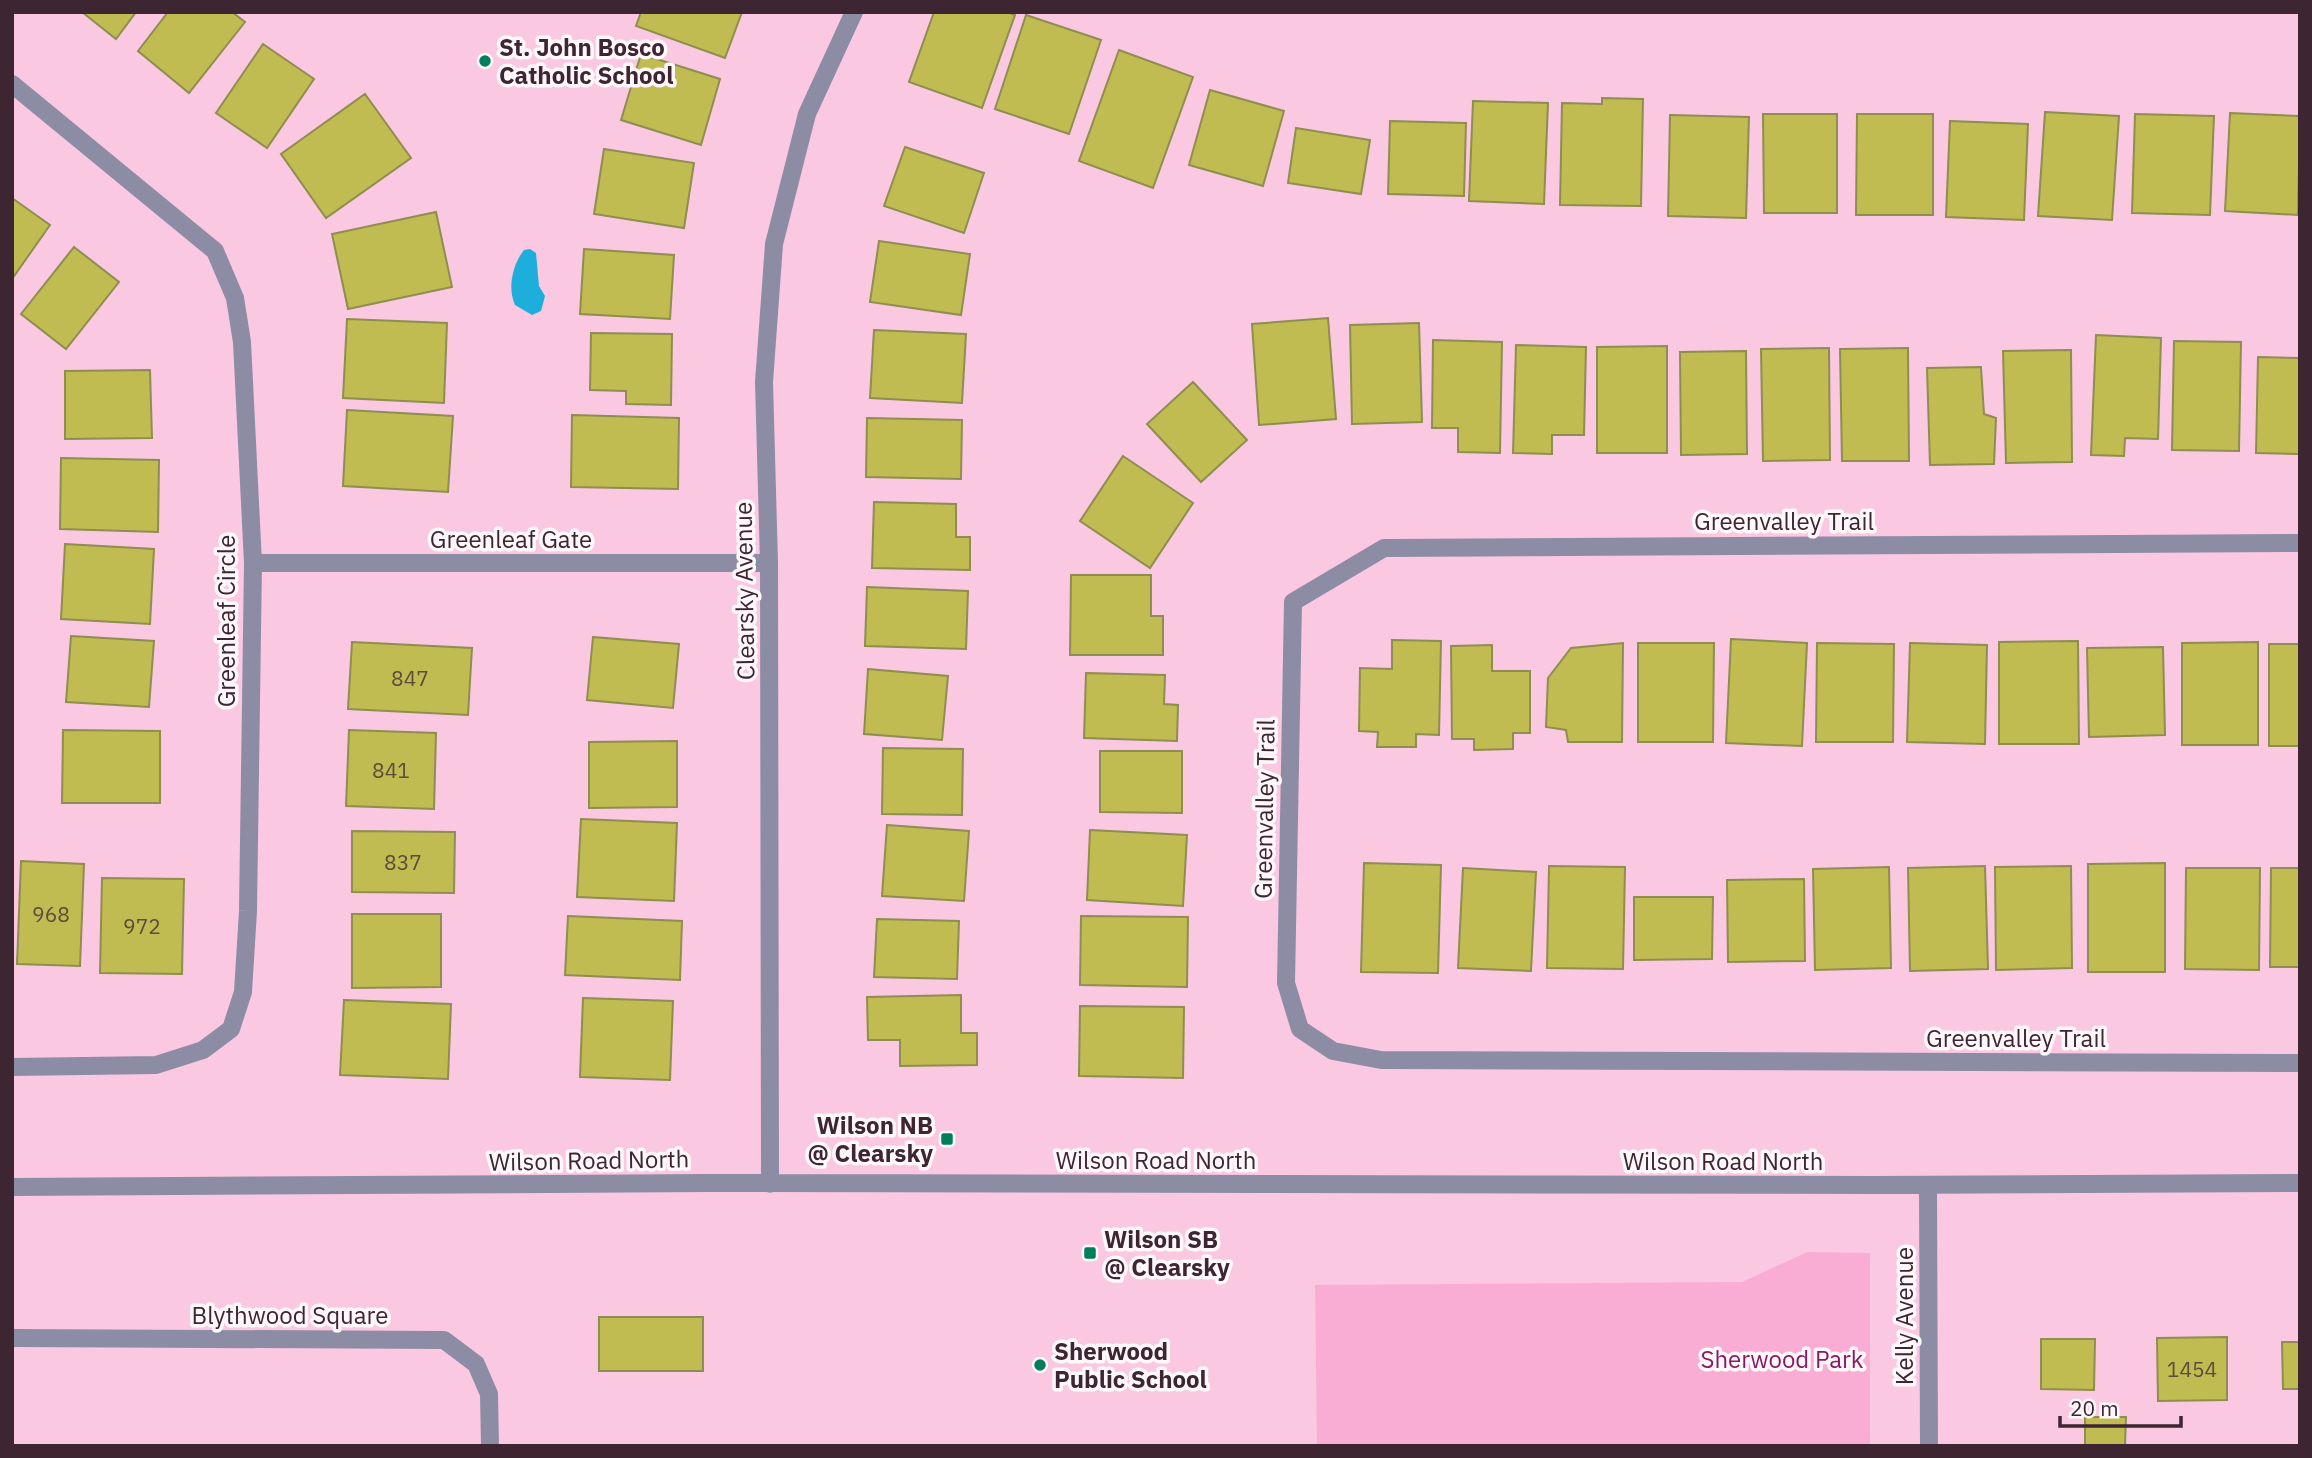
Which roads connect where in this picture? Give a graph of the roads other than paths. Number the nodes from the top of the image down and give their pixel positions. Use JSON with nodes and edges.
{"nodes":[{"id":1,"x":854,"y":12,"type":"edge"},
{"id":2,"x":12,"y":84,"type":"edge"},
{"id":3,"x":2300,"y":543,"type":"edge"},
{"id":4,"x":253,"y":563,"type":"junction"},
{"id":5,"x":769,"y":563,"type":"junction"},
{"id":6,"x":2300,"y":1063,"type":"edge"},
{"id":7,"x":12,"y":1067,"type":"edge"},
{"id":8,"x":2300,"y":1183,"type":"edge"},
{"id":9,"x":770,"y":1184,"type":"junction"},
{"id":10,"x":1928,"y":1185,"type":"junction"},
{"id":11,"x":12,"y":1187,"type":"edge"},
{"id":12,"x":12,"y":1338,"type":"edge"},
{"id":13,"x":490,"y":1446,"type":"edge"},
{"id":14,"x":1929,"y":1446,"type":"edge"}],
"edges":[{"from":1,"to":5,"type":"street","name":"Clearsky Avenue"},
{"from":2,"to":4,"type":"street","name":"Greenleaf Circle"},
{"from":3,"to":6,"type":"street","name":"Greenvalley Trail"},
{"from":4,"to":5,"type":"street","name":"Greenleaf Gate"},
{"from":4,"to":7,"type":"street","name":"Greenleaf Circle"},
{"from":5,"to":9,"type":"street","name":"Clearsky Avenue"},
{"from":8,"to":10,"type":"street","name":"Wilson Road North"},
{"from":9,"to":10,"type":"street","name":"Wilson Road North"},
{"from":9,"to":11,"type":"street","name":"Wilson Road North"},
{"from":10,"to":14,"type":"street","name":"Kelly Avenue"},
{"from":12,"to":13,"type":"street","name":"Blythwood Square"}]}
